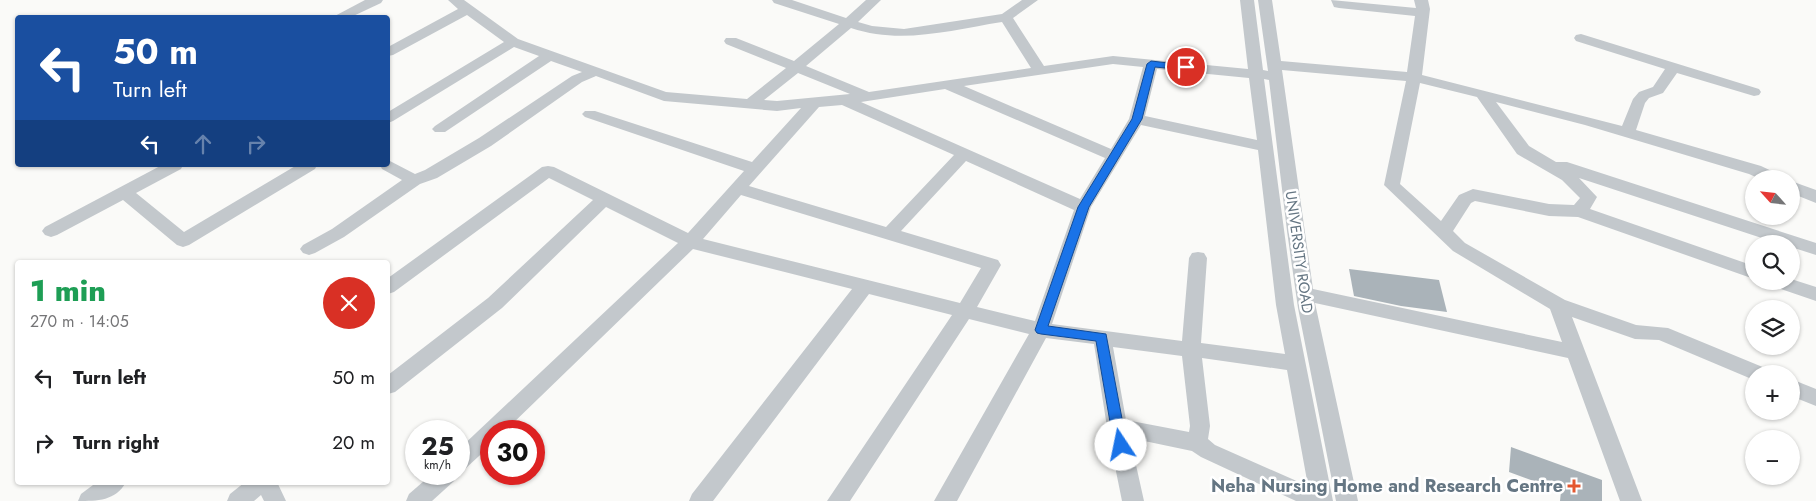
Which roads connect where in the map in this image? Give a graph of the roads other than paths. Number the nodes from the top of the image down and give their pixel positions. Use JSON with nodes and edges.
{"nodes":[{"id":1,"x":376,"y":0,"type":"edge"},
{"id":2,"x":455,"y":0,"type":"edge"},
{"id":3,"x":778,"y":0,"type":"edge"},
{"id":4,"x":874,"y":0,"type":"edge"},
{"id":5,"x":1031,"y":0,"type":"edge"},
{"id":6,"x":1247,"y":0,"type":"edge"},
{"id":7,"x":1265,"y":0,"type":"edge"},
{"id":8,"x":1338,"y":0,"type":"edge"},
{"id":9,"x":1421,"y":7,"type":"edge"},
{"id":10,"x":468,"y":9,"type":"junction"},
{"id":11,"x":344,"y":15,"type":"edge"},
{"id":12,"x":1006,"y":17,"type":"junction"},
{"id":13,"x":848,"y":24,"type":"junction"},
{"id":14,"x":1580,"y":38,"type":"dead end"},
{"id":15,"x":731,"y":41,"type":"dead end"},
{"id":16,"x":513,"y":42,"type":"junction"},
{"id":17,"x":390,"y":51,"type":"edge"},
{"id":18,"x":550,"y":55,"type":"junction"},
{"id":19,"x":1151,"y":64,"type":"junction"},
{"id":20,"x":797,"y":66,"type":"junction"},
{"id":21,"x":1673,"y":68,"type":"junction"},
{"id":22,"x":596,"y":71,"type":"junction"},
{"id":23,"x":1040,"y":71,"type":"junction"},
{"id":24,"x":1276,"y":71,"type":"junction"},
{"id":25,"x":1255,"y":75,"type":"junction"},
{"id":26,"x":1414,"y":77,"type":"junction"},
{"id":27,"x":948,"y":85,"type":"junction"},
{"id":28,"x":1754,"y":92,"type":"dead end"},
{"id":29,"x":1482,"y":94,"type":"junction"},
{"id":30,"x":868,"y":96,"type":"junction"},
{"id":31,"x":843,"y":100,"type":"junction"},
{"id":32,"x":814,"y":103,"type":"junction"},
{"id":33,"x":750,"y":104,"type":"junction"},
{"id":34,"x":590,"y":114,"type":"dead end"},
{"id":35,"x":390,"y":117,"type":"edge"},
{"id":36,"x":1137,"y":119,"type":"junction"},
{"id":37,"x":440,"y":129,"type":"dead end"},
{"id":38,"x":1628,"y":132,"type":"junction"},
{"id":39,"x":1266,"y":147,"type":"junction"},
{"id":40,"x":964,"y":154,"type":"junction"},
{"id":41,"x":1114,"y":156,"type":"junction"},
{"id":42,"x":1546,"y":162,"type":"junction"},
{"id":43,"x":390,"y":166,"type":"edge"},
{"id":44,"x":171,"y":167,"type":"edge"},
{"id":45,"x":306,"y":167,"type":"edge"},
{"id":46,"x":755,"y":169,"type":"junction"},
{"id":47,"x":1755,"y":170,"type":"edge"},
{"id":48,"x":414,"y":180,"type":"junction"},
{"id":49,"x":738,"y":188,"type":"junction"},
{"id":50,"x":1800,"y":190,"type":"edge"},
{"id":51,"x":124,"y":192,"type":"junction"},
{"id":52,"x":1816,"y":197,"type":"edge"},
{"id":53,"x":604,"y":199,"type":"junction"},
{"id":54,"x":1083,"y":207,"type":"junction"},
{"id":55,"x":1579,"y":211,"type":"junction"},
{"id":56,"x":51,"y":231,"type":"dead end"},
{"id":57,"x":1443,"y":232,"type":"junction"},
{"id":58,"x":889,"y":234,"type":"junction"},
{"id":59,"x":690,"y":242,"type":"junction"},
{"id":60,"x":309,"y":249,"type":"dead end"},
{"id":61,"x":1816,"y":249,"type":"edge"},
{"id":62,"x":1198,"y":258,"type":"dead end"},
{"id":63,"x":1745,"y":270,"type":"edge"},
{"id":64,"x":390,"y":286,"type":"edge"},
{"id":65,"x":865,"y":286,"type":"junction"},
{"id":66,"x":1800,"y":289,"type":"edge"},
{"id":67,"x":1305,"y":294,"type":"junction"},
{"id":68,"x":1816,"y":294,"type":"edge"},
{"id":69,"x":1558,"y":305,"type":"junction"},
{"id":70,"x":965,"y":310,"type":"junction"},
{"id":71,"x":1041,"y":330,"type":"junction"},
{"id":72,"x":1102,"y":337,"type":"junction"},
{"id":73,"x":1191,"y":349,"type":"junction"},
{"id":74,"x":1575,"y":352,"type":"junction"},
{"id":75,"x":1296,"y":363,"type":"junction"},
{"id":76,"x":1745,"y":369,"type":"edge"},
{"id":77,"x":390,"y":384,"type":"edge"},
{"id":78,"x":1800,"y":391,"type":"edge"},
{"id":79,"x":1816,"y":398,"type":"edge"},
{"id":80,"x":1117,"y":427,"type":"junction"},
{"id":81,"x":1197,"y":443,"type":"junction"},
{"id":82,"x":470,"y":452,"type":"edge"},
{"id":83,"x":110,"y":485,"type":"edge"},
{"id":84,"x":260,"y":485,"type":"edge"},
{"id":85,"x":266,"y":485,"type":"edge"},
{"id":86,"x":435,"y":485,"type":"edge"},
{"id":87,"x":89,"y":501,"type":"edge"},
{"id":88,"x":238,"y":501,"type":"edge"},
{"id":89,"x":274,"y":501,"type":"edge"},
{"id":90,"x":418,"y":501,"type":"edge"},
{"id":91,"x":700,"y":501,"type":"edge"},
{"id":92,"x":838,"y":501,"type":"edge"},
{"id":93,"x":945,"y":501,"type":"edge"},
{"id":94,"x":1132,"y":501,"type":"edge"},
{"id":95,"x":1320,"y":501,"type":"edge"},
{"id":96,"x":1347,"y":501,"type":"edge"},
{"id":97,"x":1631,"y":501,"type":"edge"}],
"edges":[{"from":1,"to":11,"type":"street"},
{"from":2,"to":10,"type":"street"},
{"from":3,"to":13,"type":"street"},
{"from":4,"to":13,"type":"street"},
{"from":5,"to":12,"type":"street"},
{"from":6,"to":25,"type":"street","name":"UNIVERSITY ROAD"},
{"from":7,"to":24,"type":"street","name":"UNIVERSITY ROAD"},
{"from":8,"to":9,"type":"street"},
{"from":9,"to":26,"type":"street"},
{"from":10,"to":16,"type":"street"},
{"from":10,"to":17,"type":"street"},
{"from":12,"to":13,"type":"street"},
{"from":12,"to":23,"type":"street"},
{"from":13,"to":20,"type":"street"},
{"from":14,"to":21,"type":"street"},
{"from":15,"to":20,"type":"street"},
{"from":16,"to":18,"type":"street"},
{"from":16,"to":35,"type":"street"},
{"from":18,"to":22,"type":"street"},
{"from":18,"to":37,"type":"street"},
{"from":19,"to":23,"type":"street"},
{"from":19,"to":25,"type":"street"},
{"from":19,"to":36,"type":"street"},
{"from":20,"to":30,"type":"street"},
{"from":20,"to":33,"type":"street"},
{"from":21,"to":28,"type":"street"},
{"from":21,"to":38,"type":"street"},
{"from":22,"to":33,"type":"street"},
{"from":22,"to":48,"type":"street"},
{"from":23,"to":27,"type":"street"},
{"from":24,"to":25,"type":"street"},
{"from":24,"to":26,"type":"street"},
{"from":24,"to":67,"type":"street","name":"UNIVERSITY ROAD"},
{"from":25,"to":39,"type":"street","name":"UNIVERSITY ROAD"},
{"from":26,"to":29,"type":"street"},
{"from":26,"to":57,"type":"street"},
{"from":27,"to":30,"type":"street"},
{"from":27,"to":41,"type":"street"},
{"from":29,"to":38,"type":"street"},
{"from":29,"to":42,"type":"street"},
{"from":30,"to":31,"type":"street"},
{"from":31,"to":32,"type":"street"},
{"from":31,"to":40,"type":"street"},
{"from":32,"to":33,"type":"street"},
{"from":32,"to":46,"type":"street"},
{"from":34,"to":46,"type":"street"},
{"from":36,"to":39,"type":"street"},
{"from":36,"to":41,"type":"street"},
{"from":38,"to":47,"type":"street"},
{"from":39,"to":75,"type":"street","name":"UNIVERSITY ROAD"},
{"from":40,"to":54,"type":"street"},
{"from":40,"to":58,"type":"street"},
{"from":41,"to":54,"type":"street"},
{"from":42,"to":55,"type":"street"},
{"from":42,"to":61,"type":"street"},
{"from":43,"to":48,"type":"street"},
{"from":44,"to":51,"type":"street"},
{"from":45,"to":51,"type":"street"},
{"from":46,"to":49,"type":"street"},
{"from":48,"to":60,"type":"street"},
{"from":49,"to":58,"type":"street"},
{"from":49,"to":59,"type":"street"},
{"from":50,"to":52,"type":"street"},
{"from":51,"to":56,"type":"street"},
{"from":53,"to":59,"type":"street"},
{"from":53,"to":64,"type":"street"},
{"from":53,"to":77,"type":"street"},
{"from":54,"to":71,"type":"street"},
{"from":55,"to":57,"type":"street"},
{"from":55,"to":63,"type":"street"},
{"from":57,"to":69,"type":"street"},
{"from":58,"to":70,"type":"street"},
{"from":59,"to":65,"type":"street"},
{"from":59,"to":82,"type":"street"},
{"from":62,"to":73,"type":"street"},
{"from":65,"to":70,"type":"street"},
{"from":65,"to":91,"type":"street"},
{"from":66,"to":68,"type":"street"},
{"from":67,"to":74,"type":"street"},
{"from":67,"to":96,"type":"street","name":"UNIVERSITY ROAD"},
{"from":69,"to":74,"type":"street"},
{"from":69,"to":76,"type":"street"},
{"from":70,"to":71,"type":"street"},
{"from":70,"to":92,"type":"street"},
{"from":71,"to":72,"type":"street"},
{"from":71,"to":93,"type":"street"},
{"from":72,"to":73,"type":"street"},
{"from":72,"to":80,"type":"street"},
{"from":73,"to":75,"type":"street"},
{"from":73,"to":81,"type":"street"},
{"from":74,"to":97,"type":"street"},
{"from":75,"to":95,"type":"street","name":"UNIVERSITY ROAD"},
{"from":78,"to":79,"type":"street"},
{"from":80,"to":81,"type":"street"},
{"from":80,"to":94,"type":"street"},
{"from":81,"to":95,"type":"street"},
{"from":83,"to":87,"type":"street"},
{"from":84,"to":88,"type":"street"},
{"from":85,"to":89,"type":"street"},
{"from":86,"to":90,"type":"street"}]}
